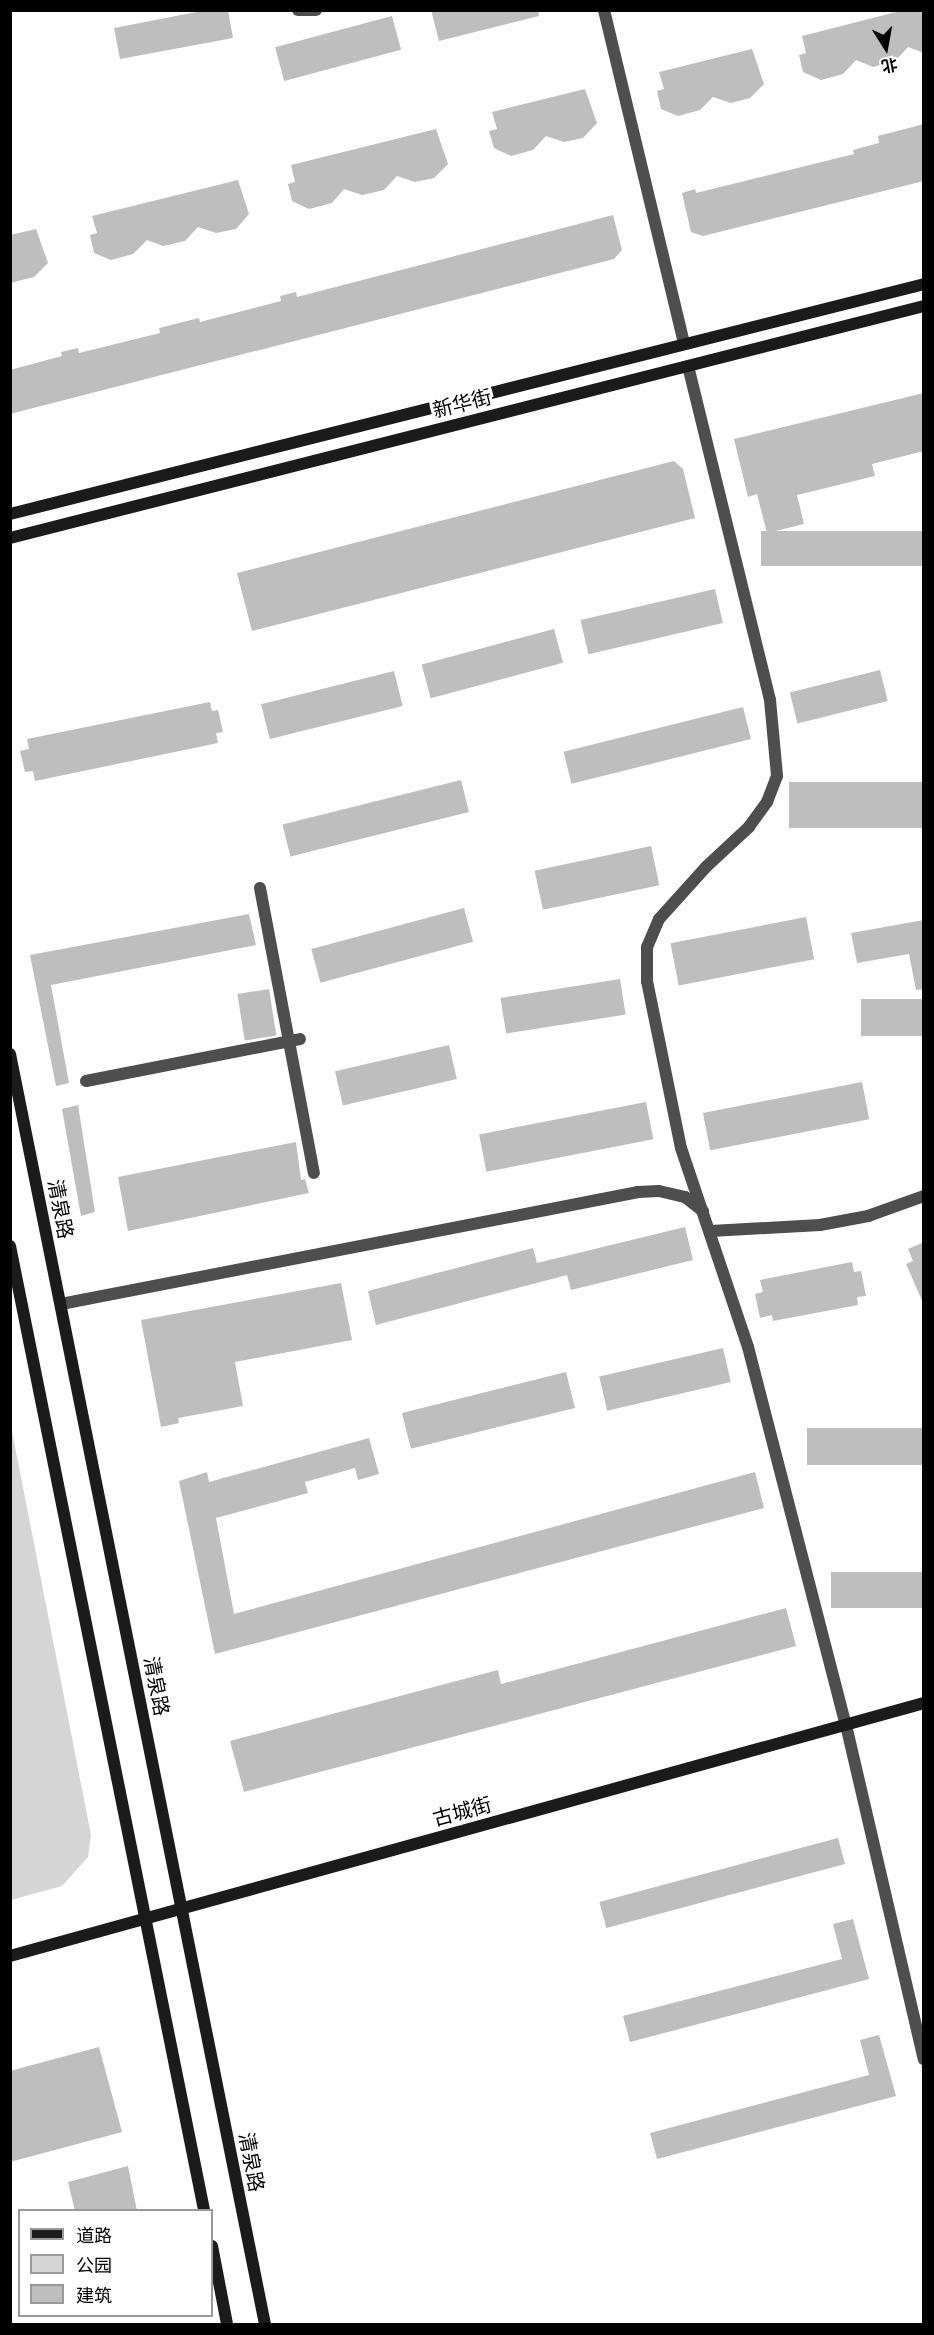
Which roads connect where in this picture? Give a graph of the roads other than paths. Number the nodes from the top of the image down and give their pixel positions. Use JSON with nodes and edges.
{"nodes":[{"id":1,"x":298,"y":10,"type":"edge"},
{"id":2,"x":316,"y":10,"type":"edge"},
{"id":3,"x":604,"y":10,"type":"edge"},
{"id":4,"x":924,"y":284,"type":"edge"},
{"id":5,"x":924,"y":306,"type":"edge"},
{"id":6,"x":684,"y":344,"type":"junction"},
{"id":7,"x":688,"y":366,"type":"junction"},
{"id":8,"x":10,"y":514,"type":"edge"},
{"id":9,"x":10,"y":538,"type":"edge"},
{"id":10,"x":260,"y":888,"type":"dead end"},
{"id":11,"x":295,"y":1040,"type":"junction"},
{"id":12,"x":10,"y":1054,"type":"edge"},
{"id":13,"x":86,"y":1081,"type":"dead end"},
{"id":14,"x":314,"y":1173,"type":"dead end"},
{"id":15,"x":924,"y":1196,"type":"edge"},
{"id":16,"x":704,"y":1211,"type":"junction"},
{"id":17,"x":711,"y":1232,"type":"junction"},
{"id":18,"x":10,"y":1246,"type":"edge"},
{"id":19,"x":16,"y":1304,"type":"edge"},
{"id":20,"x":61,"y":1304,"type":"junction"},
{"id":21,"x":924,"y":1703,"type":"edge"},
{"id":22,"x":846,"y":1725,"type":"junction"},
{"id":23,"x":182,"y":1908,"type":"junction"},
{"id":24,"x":146,"y":1919,"type":"junction"},
{"id":25,"x":10,"y":1956,"type":"edge"},
{"id":26,"x":924,"y":2059,"type":"edge"},
{"id":27,"x":204,"y":2209,"type":"edge"},
{"id":28,"x":213,"y":2251,"type":"edge"},
{"id":29,"x":227,"y":2325,"type":"edge"},
{"id":30,"x":265,"y":2325,"type":"edge"}],
"edges":[{"from":1,"to":2,"type":"street"},
{"from":3,"to":6,"type":"street"},
{"from":4,"to":6,"type":"street","name":"新华街"},
{"from":5,"to":7,"type":"street","name":"新华街"},
{"from":6,"to":8,"type":"street","name":"新华街"},
{"from":7,"to":9,"type":"street","name":"新华街"},
{"from":7,"to":16,"type":"street"},
{"from":10,"to":11,"type":"street"},
{"from":11,"to":13,"type":"street"},
{"from":11,"to":14,"type":"street"},
{"from":12,"to":20,"type":"street","name":"清泉路"},
{"from":15,"to":17,"type":"street"},
{"from":16,"to":17,"type":"street"},
{"from":16,"to":20,"type":"street"},
{"from":17,"to":22,"type":"street"},
{"from":18,"to":19,"type":"street"},
{"from":19,"to":24,"type":"street"},
{"from":20,"to":23,"type":"street","name":"清泉路"},
{"from":21,"to":22,"type":"street","name":"古城街"},
{"from":22,"to":23,"type":"street","name":"古城街"},
{"from":22,"to":26,"type":"street"},
{"from":23,"to":24,"type":"street","name":"古城街"},
{"from":23,"to":30,"type":"street","name":"清泉路"},
{"from":24,"to":25,"type":"street","name":"古城街"},
{"from":24,"to":27,"type":"street"},
{"from":28,"to":29,"type":"street"}]}
